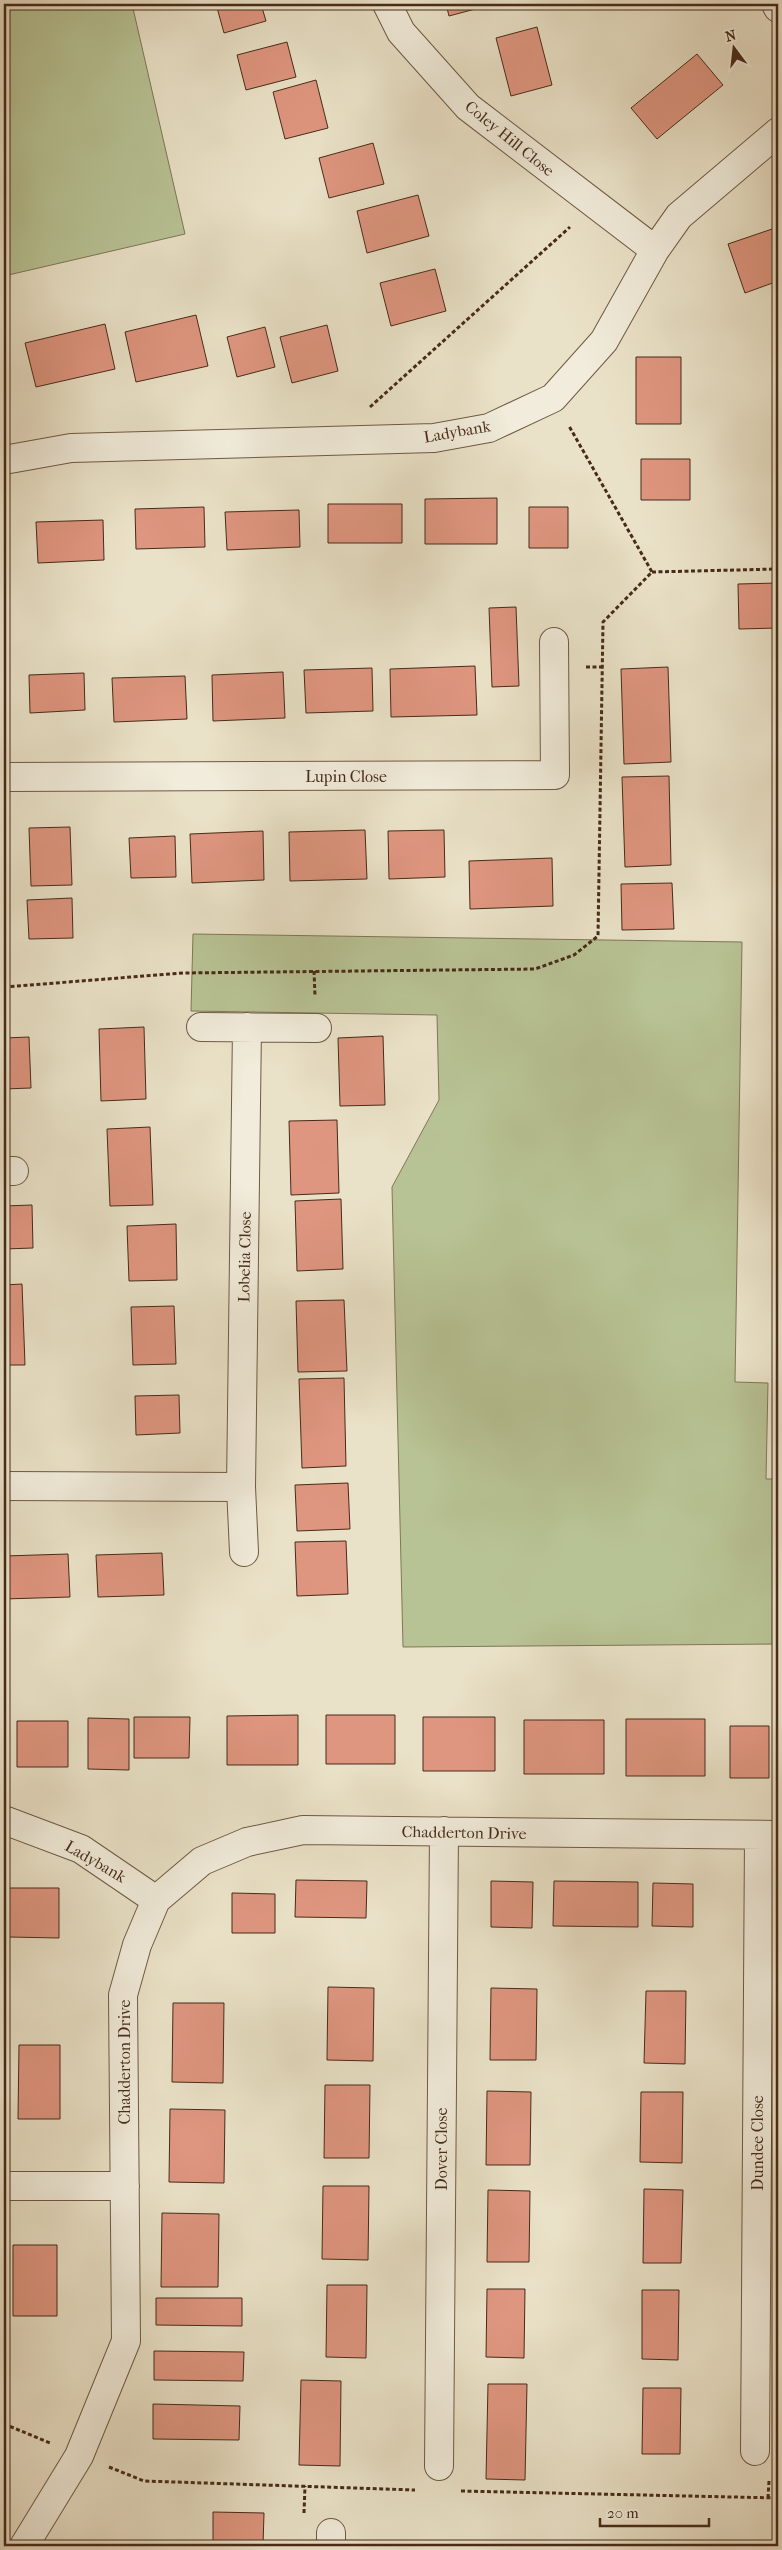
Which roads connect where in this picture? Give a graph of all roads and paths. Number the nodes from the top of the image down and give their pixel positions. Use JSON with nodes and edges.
{"nodes":[{"id":1,"x":387,"y":4,"type":"edge"},
{"id":2,"x":776,"y":4,"type":"edge"},
{"id":3,"x":778,"y":8,"type":"edge"},
{"id":4,"x":778,"y":132,"type":"edge"},
{"id":5,"x":595,"y":205,"type":"junction"},
{"id":6,"x":655,"y":250,"type":"junction"},
{"id":7,"x":553,"y":398,"type":"junction"},
{"id":8,"x":368,"y":408,"type":"dead end"},
{"id":9,"x":4,"y":460,"type":"edge"},
{"id":10,"x":778,"y":568,"type":"edge"},
{"id":11,"x":652,"y":572,"type":"junction"},
{"id":12,"x":554,"y":642,"type":"dead end"},
{"id":13,"x":4,"y":777,"type":"edge"},
{"id":14,"x":4,"y":987,"type":"edge"},
{"id":15,"x":201,"y":1027,"type":"dead end"},
{"id":16,"x":247,"y":1027,"type":"junction"},
{"id":17,"x":317,"y":1028,"type":"dead end"},
{"id":18,"x":4,"y":1486,"type":"edge"},
{"id":19,"x":241,"y":1487,"type":"junction"},
{"id":20,"x":244,"y":1552,"type":"dead end"},
{"id":21,"x":4,"y":1820,"type":"edge"},
{"id":22,"x":444,"y":1832,"type":"junction"},
{"id":23,"x":769,"y":1835,"type":"edge"},
{"id":24,"x":156,"y":1900,"type":"junction"},
{"id":25,"x":4,"y":2186,"type":"edge"},
{"id":26,"x":124,"y":2186,"type":"junction"},
{"id":27,"x":4,"y":2424,"type":"edge"},
{"id":28,"x":756,"y":2450,"type":"dead end"},
{"id":29,"x":79,"y":2456,"type":"junction"},
{"id":30,"x":439,"y":2466,"type":"dead end"},
{"id":31,"x":421,"y":2490,"type":"dead end"},
{"id":32,"x":458,"y":2491,"type":"dead end"},
{"id":33,"x":778,"y":2498,"type":"edge"},
{"id":34,"x":24,"y":2546,"type":"edge"}],
"edges":[{"from":1,"to":5,"type":"street","name":"Coley Hill Close"},
{"from":2,"to":3,"type":"street"},
{"from":4,"to":6,"type":"street","name":"Ladybank"},
{"from":5,"to":6,"type":"street","name":"Coley Hill Close"},
{"from":5,"to":8,"type":"path"},
{"from":6,"to":7,"type":"street","name":"Ladybank"},
{"from":7,"to":9,"type":"street","name":"Ladybank"},
{"from":7,"to":11,"type":"path"},
{"from":10,"to":11,"type":"path"},
{"from":11,"to":14,"type":"path"},
{"from":12,"to":13,"type":"street","name":"Lupin Close"},
{"from":15,"to":16,"type":"street"},
{"from":16,"to":17,"type":"street"},
{"from":16,"to":19,"type":"street","name":"Lobelia Close"},
{"from":18,"to":19,"type":"street"},
{"from":19,"to":20,"type":"street","name":"Lobelia Close"},
{"from":21,"to":24,"type":"street","name":"Ladybank"},
{"from":22,"to":23,"type":"street","name":"Chadderton Drive"},
{"from":22,"to":24,"type":"street","name":"Chadderton Drive"},
{"from":22,"to":30,"type":"street","name":"Dover Close"},
{"from":23,"to":28,"type":"street","name":"Dundee Close"},
{"from":24,"to":26,"type":"street","name":"Chadderton Drive"},
{"from":25,"to":26,"type":"street"},
{"from":26,"to":29,"type":"street","name":"Chadderton Drive"},
{"from":27,"to":29,"type":"path"},
{"from":29,"to":31,"type":"path"},
{"from":29,"to":34,"type":"street","name":"Chadderton Drive"},
{"from":32,"to":33,"type":"path"}]}
